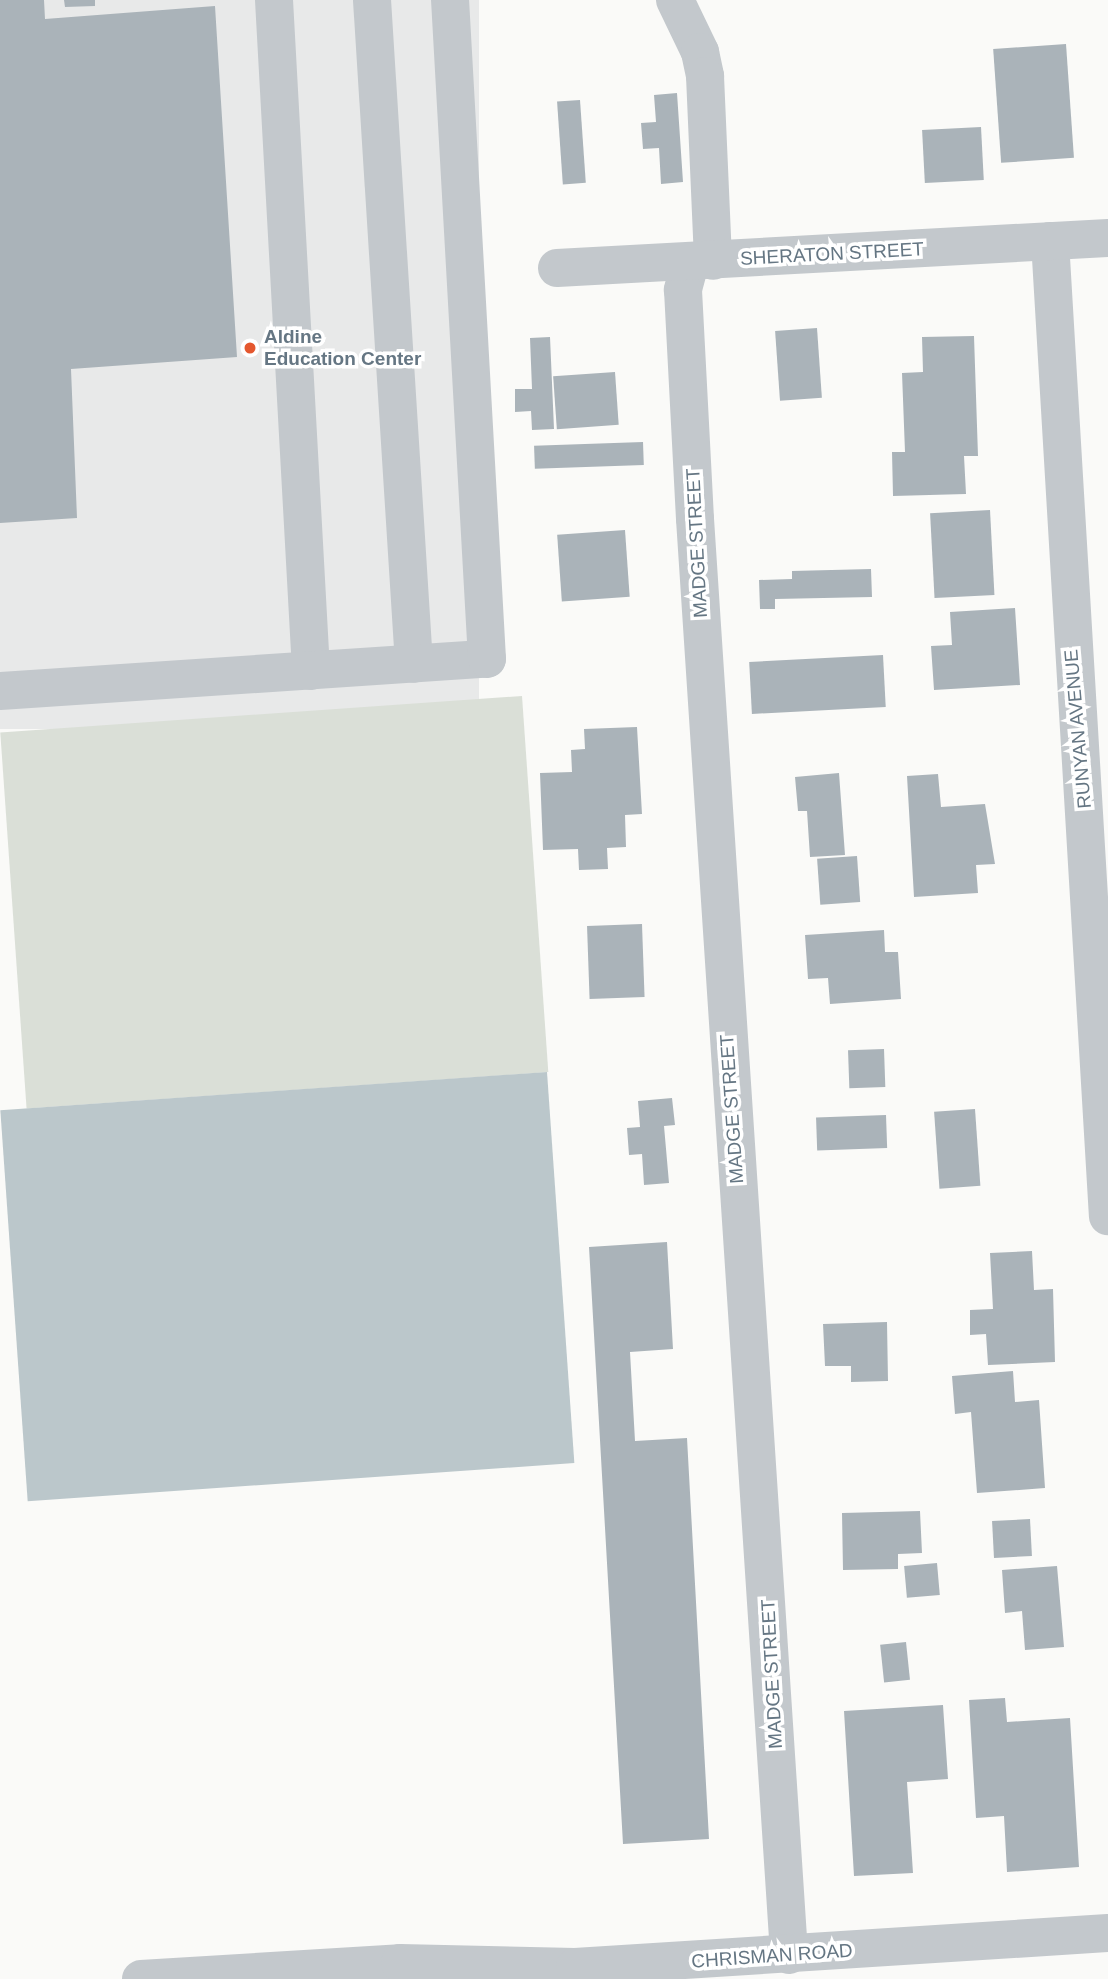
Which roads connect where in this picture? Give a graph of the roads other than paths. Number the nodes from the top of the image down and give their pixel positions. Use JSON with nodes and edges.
{"nodes":[{"id":1,"x":274,"y":0,"type":"edge"},
{"id":2,"x":372,"y":0,"type":"edge"},
{"id":3,"x":450,"y":0,"type":"edge"},
{"id":4,"x":675,"y":0,"type":"edge"},
{"id":5,"x":1108,"y":238,"type":"edge"},
{"id":6,"x":1050,"y":242,"type":"junction"},
{"id":7,"x":702,"y":262,"type":"junction"},
{"id":8,"x":557,"y":268,"type":"dead end"},
{"id":9,"x":414,"y":664,"type":"junction"},
{"id":10,"x":311,"y":671,"type":"junction"},
{"id":11,"x":0,"y":691,"type":"edge"},
{"id":12,"x":1108,"y":1216,"type":"edge"},
{"id":13,"x":1108,"y":1933,"type":"edge"},
{"id":14,"x":789,"y":1955,"type":"junction"},
{"id":15,"x":400,"y":1971,"type":"edge"},
{"id":16,"x":576,"y":1973,"type":"edge"},
{"id":17,"x":141,"y":1979,"type":"edge"}],
"edges":[{"from":1,"to":10,"type":"street"},
{"from":2,"to":9,"type":"street"},
{"from":3,"to":9,"type":"street"},
{"from":4,"to":7,"type":"street","name":"MADGE STREET"},
{"from":5,"to":6,"type":"street","name":"SHERATON STREET"},
{"from":6,"to":7,"type":"street","name":"SHERATON STREET"},
{"from":6,"to":12,"type":"street","name":"RUNYAN AVENUE"},
{"from":7,"to":8,"type":"street","name":"SHERATON STREET"},
{"from":7,"to":14,"type":"street","name":"MADGE STREET"},
{"from":9,"to":10,"type":"street"},
{"from":10,"to":11,"type":"street"},
{"from":13,"to":14,"type":"street","name":"CHRISMAN ROAD"},
{"from":14,"to":16,"type":"street","name":"CHRISMAN ROAD"},
{"from":15,"to":16,"type":"street","name":"CHRISMAN ROAD"},
{"from":15,"to":17,"type":"street","name":"CHRISMAN ROAD"}]}
